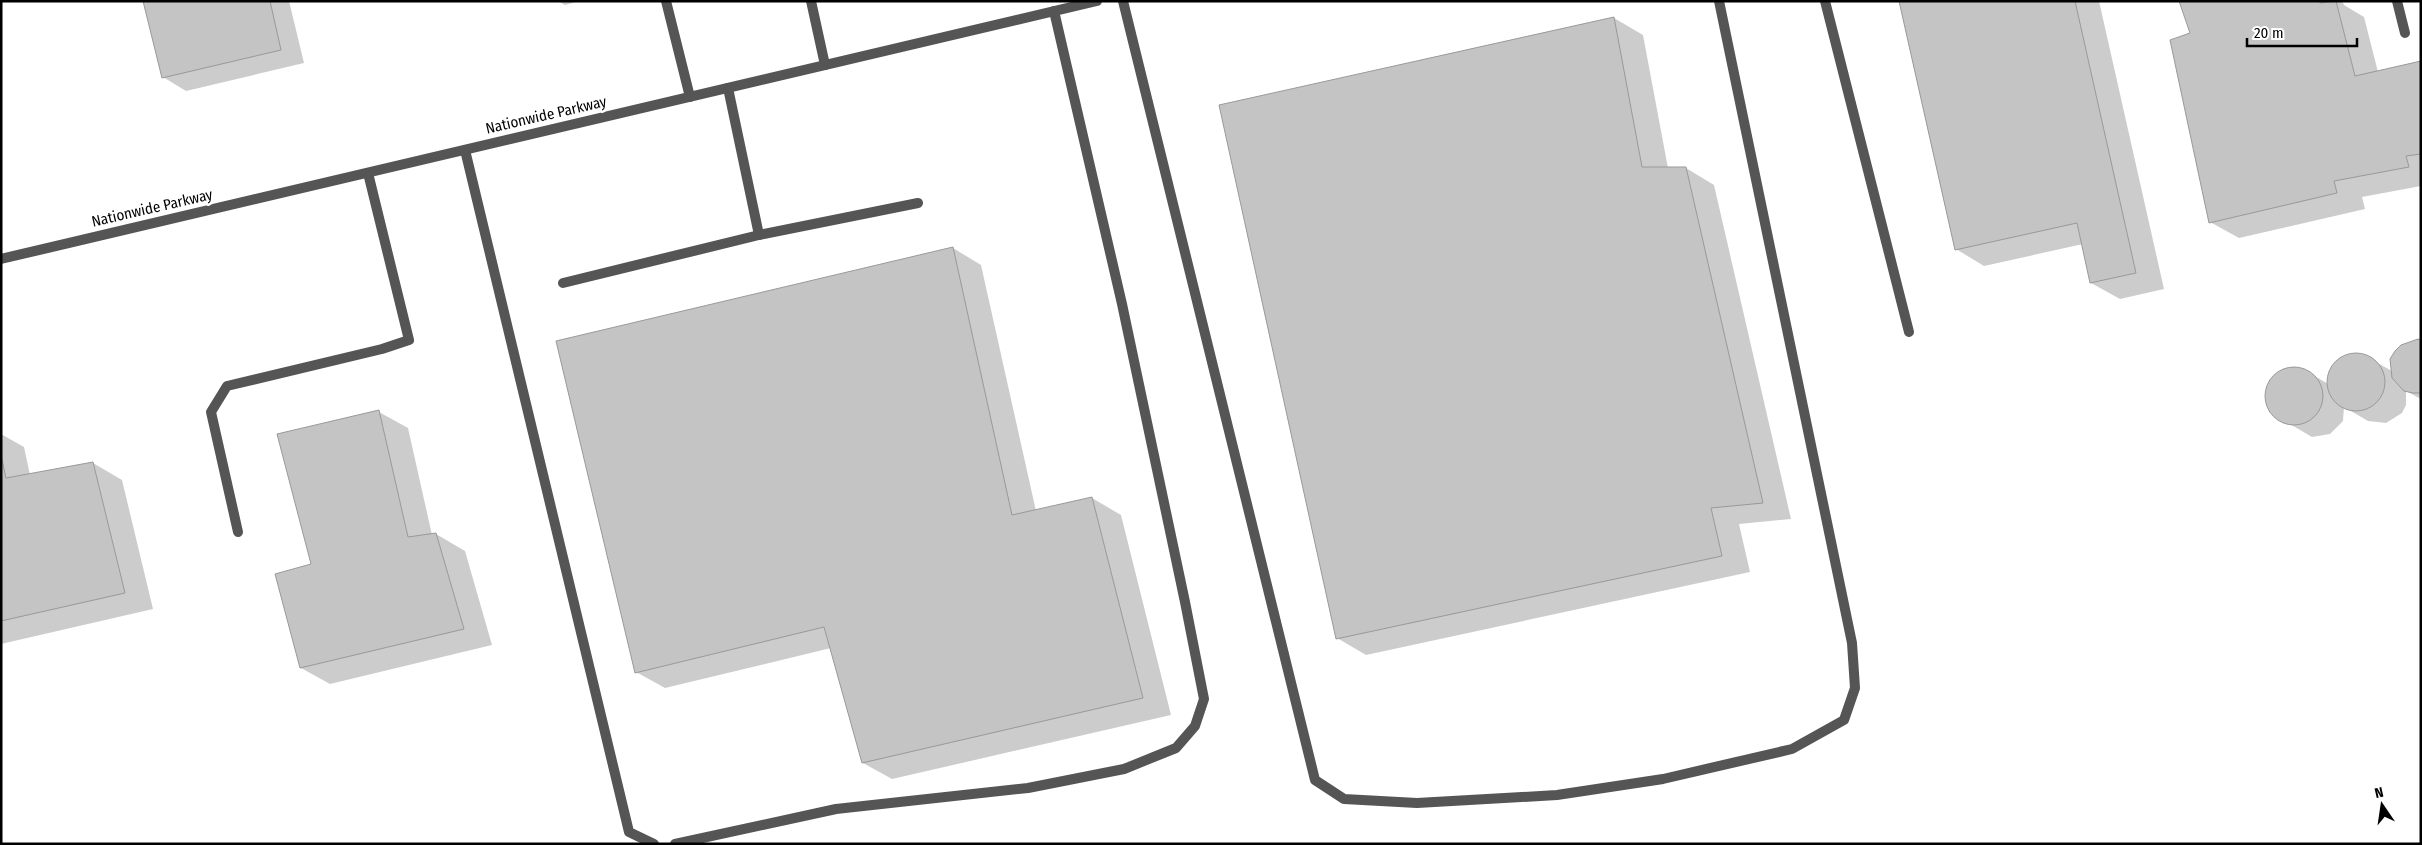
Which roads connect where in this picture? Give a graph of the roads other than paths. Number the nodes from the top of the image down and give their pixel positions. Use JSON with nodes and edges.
{"nodes":[{"id":1,"x":666,"y":1,"type":"edge"},
{"id":2,"x":811,"y":1,"type":"edge"},
{"id":3,"x":1097,"y":1,"type":"edge"},
{"id":4,"x":1122,"y":1,"type":"edge"},
{"id":5,"x":1719,"y":1,"type":"edge"},
{"id":6,"x":1825,"y":1,"type":"edge"},
{"id":7,"x":2397,"y":1,"type":"edge"},
{"id":8,"x":1054,"y":11,"type":"junction"},
{"id":9,"x":2405,"y":33,"type":"dead end"},
{"id":10,"x":825,"y":65,"type":"junction"},
{"id":11,"x":728,"y":88,"type":"junction"},
{"id":12,"x":690,"y":97,"type":"junction"},
{"id":13,"x":465,"y":150,"type":"junction"},
{"id":14,"x":368,"y":173,"type":"junction"},
{"id":15,"x":918,"y":203,"type":"dead end"},
{"id":16,"x":759,"y":235,"type":"junction"},
{"id":17,"x":1,"y":259,"type":"edge"},
{"id":18,"x":563,"y":283,"type":"dead end"},
{"id":19,"x":1908,"y":332,"type":"dead end"},
{"id":20,"x":238,"y":532,"type":"dead end"},
{"id":21,"x":654,"y":844,"type":"edge"},
{"id":22,"x":675,"y":844,"type":"edge"}],
"edges":[{"from":1,"to":12,"type":"street"},
{"from":2,"to":10,"type":"street"},
{"from":3,"to":8,"type":"street","name":"Nationwide Parkway"},
{"from":4,"to":5,"type":"street"},
{"from":6,"to":19,"type":"street"},
{"from":7,"to":9,"type":"street"},
{"from":8,"to":10,"type":"street","name":"Nationwide Parkway"},
{"from":8,"to":22,"type":"street"},
{"from":10,"to":11,"type":"street","name":"Nationwide Parkway"},
{"from":11,"to":12,"type":"street","name":"Nationwide Parkway"},
{"from":11,"to":16,"type":"street"},
{"from":12,"to":13,"type":"street","name":"Nationwide Parkway"},
{"from":13,"to":14,"type":"street","name":"Nationwide Parkway"},
{"from":13,"to":21,"type":"street"},
{"from":14,"to":17,"type":"street","name":"Nationwide Parkway"},
{"from":14,"to":20,"type":"street"},
{"from":15,"to":16,"type":"street"},
{"from":16,"to":18,"type":"street"}]}
